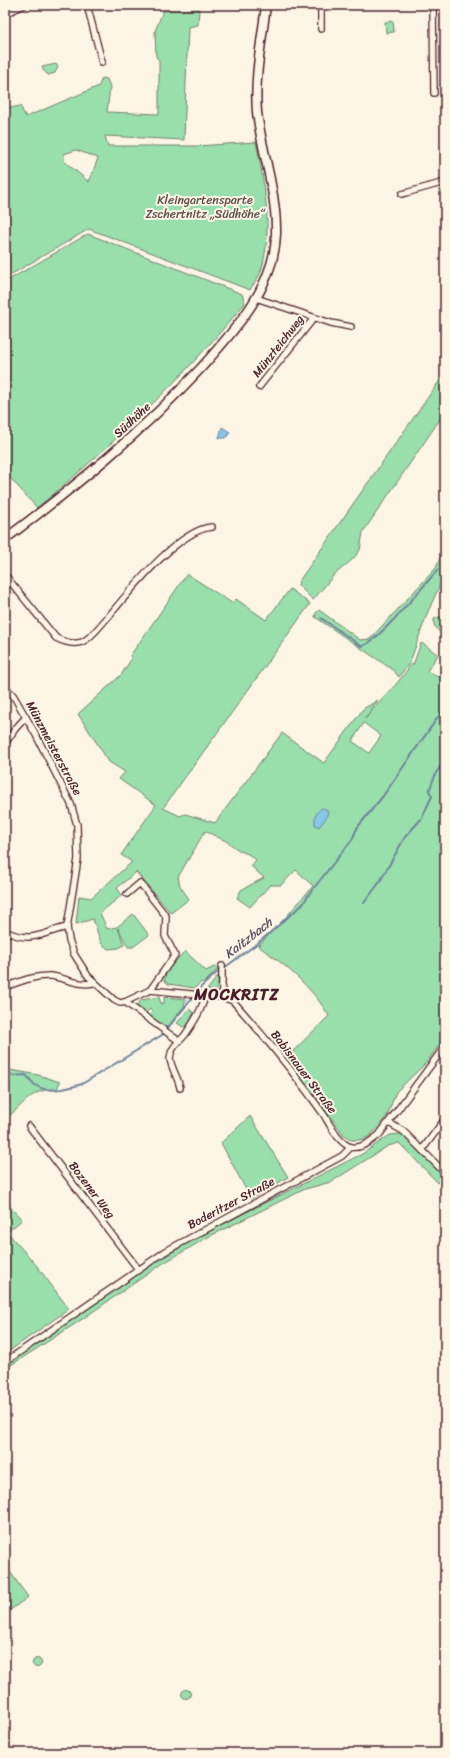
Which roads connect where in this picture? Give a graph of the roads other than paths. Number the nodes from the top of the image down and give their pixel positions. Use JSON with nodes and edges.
{"nodes":[{"id":1,"x":24,"y":5,"type":"edge"},
{"id":2,"x":87,"y":5,"type":"edge"},
{"id":3,"x":266,"y":5,"type":"edge"},
{"id":4,"x":320,"y":5,"type":"edge"},
{"id":5,"x":433,"y":5,"type":"edge"},
{"id":6,"x":5,"y":14,"type":"edge"},
{"id":7,"x":321,"y":29,"type":"dead end"},
{"id":8,"x":102,"y":62,"type":"dead end"},
{"id":9,"x":434,"y":93,"type":"dead end"},
{"id":10,"x":445,"y":182,"type":"edge"},
{"id":11,"x":402,"y":194,"type":"dead end"},
{"id":12,"x":256,"y":298,"type":"junction"},
{"id":13,"x":314,"y":318,"type":"junction"},
{"id":14,"x":351,"y":327,"type":"dead end"},
{"id":15,"x":259,"y":387,"type":"dead end"},
{"id":16,"x":212,"y":527,"type":"dead end"},
{"id":17,"x":5,"y":539,"type":"edge"},
{"id":18,"x":5,"y":576,"type":"edge"},
{"id":19,"x":5,"y":687,"type":"edge"},
{"id":20,"x":26,"y":717,"type":"junction"},
{"id":21,"x":5,"y":744,"type":"edge"},
{"id":22,"x":127,"y":894,"type":"dead end"},
{"id":23,"x":67,"y":927,"type":"junction"},
{"id":24,"x":5,"y":931,"type":"edge"},
{"id":25,"x":222,"y":969,"type":"dead end"},
{"id":26,"x":93,"y":982,"type":"junction"},
{"id":27,"x":5,"y":987,"type":"edge"},
{"id":28,"x":150,"y":990,"type":"junction"},
{"id":29,"x":205,"y":996,"type":"junction"},
{"id":30,"x":222,"y":997,"type":"junction"},
{"id":31,"x":125,"y":1002,"type":"junction"},
{"id":32,"x":179,"y":1041,"type":"junction"},
{"id":33,"x":445,"y":1046,"type":"edge"},
{"id":34,"x":180,"y":1088,"type":"dead end"},
{"id":35,"x":445,"y":1119,"type":"edge"},
{"id":36,"x":389,"y":1123,"type":"junction"},
{"id":37,"x":29,"y":1126,"type":"dead end"},
{"id":38,"x":351,"y":1147,"type":"junction"},
{"id":39,"x":422,"y":1150,"type":"junction"},
{"id":40,"x":445,"y":1173,"type":"edge"},
{"id":41,"x":138,"y":1269,"type":"junction"},
{"id":42,"x":5,"y":1362,"type":"edge"}],
"edges":[{"from":1,"to":6,"type":"street"},
{"from":2,"to":8,"type":"street"},
{"from":3,"to":12,"type":"street","name":"Südhöhe"},
{"from":4,"to":7,"type":"street"},
{"from":5,"to":9,"type":"street"},
{"from":10,"to":11,"type":"street"},
{"from":12,"to":13,"type":"street","name":"Münzteichweg"},
{"from":12,"to":17,"type":"street","name":"Südhöhe"},
{"from":13,"to":14,"type":"street","name":"Münzteichweg"},
{"from":13,"to":15,"type":"street","name":"Münzteichweg"},
{"from":16,"to":18,"type":"street"},
{"from":19,"to":20,"type":"street","name":"Münzmeisterstraße"},
{"from":20,"to":21,"type":"street"},
{"from":20,"to":23,"type":"street","name":"Münzmeisterstraße"},
{"from":22,"to":28,"type":"street"},
{"from":23,"to":24,"type":"street"},
{"from":23,"to":26,"type":"street","name":"Münzmeisterstraße"},
{"from":25,"to":30,"type":"street"},
{"from":26,"to":27,"type":"street"},
{"from":26,"to":31,"type":"street","name":"Münzmeisterstraße"},
{"from":28,"to":29,"type":"street"},
{"from":28,"to":31,"type":"street"},
{"from":29,"to":30,"type":"street"},
{"from":29,"to":32,"type":"street"},
{"from":30,"to":38,"type":"street","name":"Babisnauer Straße"},
{"from":31,"to":32,"type":"street","name":"Münzmeisterstraße"},
{"from":32,"to":34,"type":"street"},
{"from":33,"to":36,"type":"street","name":"Boderitzer Straße"},
{"from":35,"to":39,"type":"street"},
{"from":36,"to":38,"type":"street","name":"Boderitzer Straße"},
{"from":36,"to":39,"type":"street"},
{"from":37,"to":41,"type":"street","name":"Bozener Weg"},
{"from":38,"to":41,"type":"street","name":"Boderitzer Straße"},
{"from":39,"to":40,"type":"street"},
{"from":41,"to":42,"type":"street","name":"Boderitzer Straße"}]}
